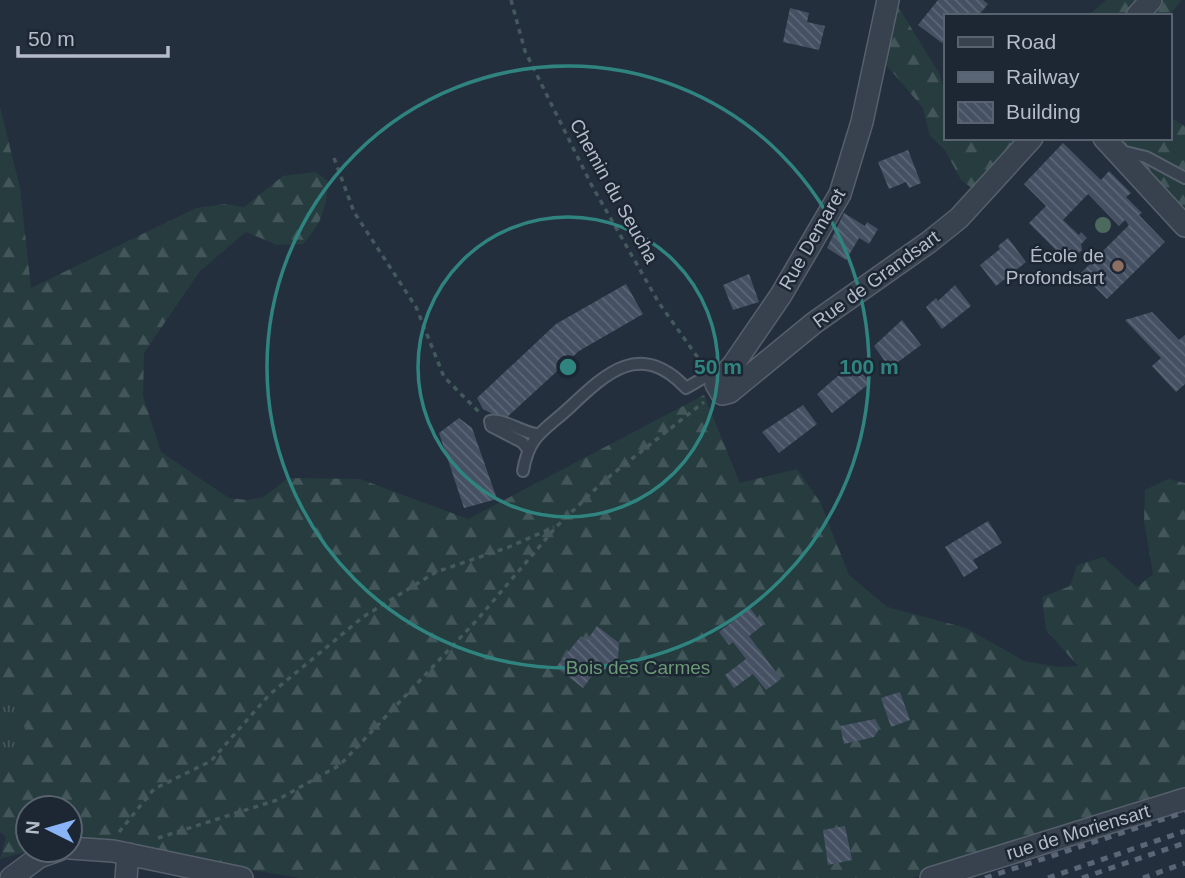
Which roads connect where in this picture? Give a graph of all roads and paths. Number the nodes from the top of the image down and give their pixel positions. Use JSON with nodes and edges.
{"nodes":[{"id":1,"x":511,"y":0,"type":"edge"},
{"id":2,"x":888,"y":0,"type":"edge"},
{"id":3,"x":1151,"y":0,"type":"edge"},
{"id":4,"x":1139,"y":14,"type":"edge"},
{"id":5,"x":1030,"y":140,"type":"edge"},
{"id":6,"x":1110,"y":144,"type":"edge"},
{"id":7,"x":334,"y":158,"type":"dead end"},
{"id":8,"x":1185,"y":178,"type":"edge"},
{"id":9,"x":1185,"y":226,"type":"edge"},
{"id":10,"x":717,"y":382,"type":"junction"},
{"id":11,"x":489,"y":421,"type":"junction"},
{"id":12,"x":536,"y":434,"type":"junction"},
{"id":13,"x":528,"y":449,"type":"junction"},
{"id":14,"x":523,"y":471,"type":"dead end"},
{"id":15,"x":557,"y":526,"type":"junction"},
{"id":16,"x":1185,"y":799,"type":"edge"},
{"id":17,"x":84,"y":849,"type":"edge"},
{"id":18,"x":121,"y":852,"type":"junction"},
{"id":19,"x":31,"y":864,"type":"edge"},
{"id":20,"x":11,"y":878,"type":"edge"},
{"id":21,"x":126,"y":878,"type":"edge"},
{"id":22,"x":242,"y":878,"type":"edge"},
{"id":23,"x":931,"y":878,"type":"edge"}],
"edges":[{"from":1,"to":10,"type":"path","name":"Chemin du Seucha"},
{"from":2,"to":10,"type":"street","name":"Rue Demaret"},
{"from":3,"to":4,"type":"street"},
{"from":5,"to":10,"type":"street","name":"Rue de Grandsart"},
{"from":6,"to":8,"type":"lane"},
{"from":6,"to":9,"type":"street"},
{"from":7,"to":11,"type":"path"},
{"from":10,"to":12,"type":"lane"},
{"from":10,"to":15,"type":"path"},
{"from":11,"to":12,"type":"lane"},
{"from":11,"to":13,"type":"lane"},
{"from":12,"to":13,"type":"lane"},
{"from":13,"to":14,"type":"lane"},
{"from":15,"to":18,"type":"path"},
{"from":15,"to":18,"type":"path"},
{"from":16,"to":23,"type":"street","name":"rue de Moriensart"},
{"from":17,"to":18,"type":"street"},
{"from":18,"to":21,"type":"street"},
{"from":18,"to":22,"type":"street"},
{"from":19,"to":20,"type":"street"}]}
